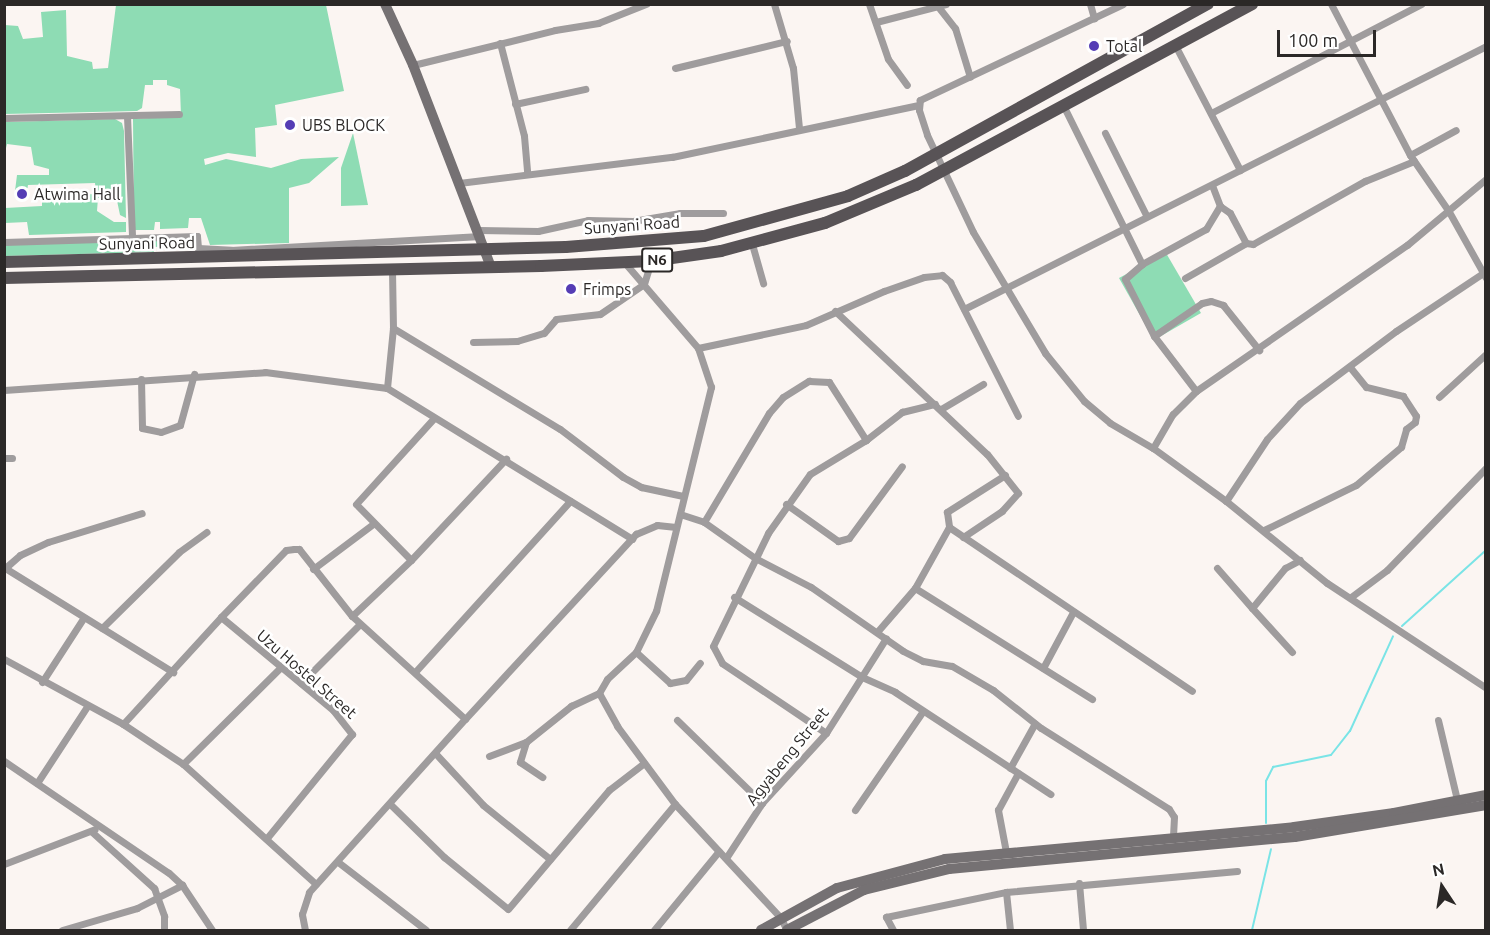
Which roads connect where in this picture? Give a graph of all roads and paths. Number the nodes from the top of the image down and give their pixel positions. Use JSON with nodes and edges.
{"nodes":[{"id":1,"x":385,"y":4,"type":"edge"},
{"id":2,"x":646,"y":4,"type":"edge"},
{"id":3,"x":774,"y":4,"type":"edge"},
{"id":4,"x":869,"y":4,"type":"edge"},
{"id":5,"x":946,"y":4,"type":"edge"},
{"id":6,"x":1090,"y":4,"type":"edge"},
{"id":7,"x":1123,"y":4,"type":"edge"},
{"id":8,"x":1208,"y":4,"type":"edge"},
{"id":9,"x":1252,"y":4,"type":"edge"},
{"id":10,"x":1331,"y":4,"type":"edge"},
{"id":11,"x":1421,"y":4,"type":"edge"},
{"id":12,"x":937,"y":6,"type":"edge"},
{"id":13,"x":1094,"y":18,"type":"junction"},
{"id":14,"x":876,"y":22,"type":"junction"},
{"id":15,"x":1350,"y":40,"type":"junction"},
{"id":16,"x":787,"y":41,"type":"junction"},
{"id":17,"x":500,"y":43,"type":"junction"},
{"id":18,"x":1175,"y":45,"type":"junction"},
{"id":19,"x":1485,"y":46,"type":"edge"},
{"id":20,"x":413,"y":65,"type":"junction"},
{"id":21,"x":675,"y":68,"type":"dead end"},
{"id":22,"x":970,"y":77,"type":"junction"},
{"id":23,"x":907,"y":85,"type":"dead end"},
{"id":24,"x":585,"y":89,"type":"dead end"},
{"id":25,"x":1381,"y":99,"type":"junction"},
{"id":26,"x":515,"y":104,"type":"junction"},
{"id":27,"x":919,"y":105,"type":"junction"},
{"id":28,"x":1063,"y":105,"type":"junction"},
{"id":29,"x":1211,"y":113,"type":"junction"},
{"id":30,"x":179,"y":114,"type":"dead end"},
{"id":31,"x":127,"y":116,"type":"junction"},
{"id":32,"x":4,"y":118,"type":"edge"},
{"id":33,"x":799,"y":128,"type":"junction"},
{"id":34,"x":1455,"y":130,"type":"dead end"},
{"id":35,"x":1105,"y":133,"type":"dead end"},
{"id":36,"x":938,"y":155,"type":"junction"},
{"id":37,"x":1412,"y":158,"type":"junction"},
{"id":38,"x":1240,"y":170,"type":"junction"},
{"id":39,"x":945,"y":171,"type":"junction"},
{"id":40,"x":527,"y":174,"type":"junction"},
{"id":41,"x":1485,"y":179,"type":"edge"},
{"id":42,"x":459,"y":183,"type":"junction"},
{"id":43,"x":1212,"y":185,"type":"junction"},
{"id":44,"x":1220,"y":206,"type":"junction"},
{"id":45,"x":1448,"y":210,"type":"junction"},
{"id":46,"x":723,"y":213,"type":"dead end"},
{"id":47,"x":1146,"y":215,"type":"junction"},
{"id":48,"x":1122,"y":227,"type":"junction"},
{"id":49,"x":480,"y":233,"type":"junction"},
{"id":50,"x":132,"y":237,"type":"junction"},
{"id":51,"x":4,"y":242,"type":"edge"},
{"id":52,"x":1246,"y":243,"type":"junction"},
{"id":53,"x":752,"y":244,"type":"junction"},
{"id":54,"x":485,"y":249,"type":"junction"},
{"id":55,"x":651,"y":261,"type":"junction"},
{"id":56,"x":4,"y":262,"type":"edge"},
{"id":57,"x":624,"y":262,"type":"junction"},
{"id":58,"x":1142,"y":264,"type":"junction"},
{"id":59,"x":491,"y":267,"type":"junction"},
{"id":60,"x":392,"y":270,"type":"junction"},
{"id":61,"x":1484,"y":274,"type":"edge"},
{"id":62,"x":4,"y":278,"type":"edge"},
{"id":63,"x":1185,"y":278,"type":"dead end"},
{"id":64,"x":763,"y":283,"type":"dead end"},
{"id":65,"x":644,"y":284,"type":"junction"},
{"id":66,"x":1004,"y":289,"type":"junction"},
{"id":67,"x":964,"y":309,"type":"junction"},
{"id":68,"x":835,"y":311,"type":"junction"},
{"id":69,"x":393,"y":328,"type":"junction"},
{"id":70,"x":1154,"y":336,"type":"junction"},
{"id":71,"x":473,"y":342,"type":"dead end"},
{"id":72,"x":698,"y":348,"type":"junction"},
{"id":73,"x":1259,"y":350,"type":"junction"},
{"id":74,"x":1485,"y":354,"type":"edge"},
{"id":75,"x":1350,"y":367,"type":"junction"},
{"id":76,"x":194,"y":374,"type":"junction"},
{"id":77,"x":141,"y":379,"type":"junction"},
{"id":78,"x":983,"y":384,"type":"dead end"},
{"id":79,"x":387,"y":388,"type":"junction"},
{"id":80,"x":4,"y":390,"type":"edge"},
{"id":81,"x":1196,"y":391,"type":"junction"},
{"id":82,"x":1439,"y":397,"type":"dead end"},
{"id":83,"x":938,"y":407,"type":"junction"},
{"id":84,"x":1018,"y":416,"type":"dead end"},
{"id":85,"x":434,"y":418,"type":"junction"},
{"id":86,"x":866,"y":440,"type":"junction"},
{"id":87,"x":1154,"y":448,"type":"junction"},
{"id":88,"x":506,"y":459,"type":"junction"},
{"id":89,"x":902,"y":466,"type":"dead end"},
{"id":90,"x":1485,"y":468,"type":"edge"},
{"id":91,"x":1005,"y":475,"type":"junction"},
{"id":92,"x":683,"y":496,"type":"junction"},
{"id":93,"x":570,"y":501,"type":"junction"},
{"id":94,"x":1226,"y":501,"type":"junction"},
{"id":95,"x":786,"y":504,"type":"junction"},
{"id":96,"x":142,"y":513,"type":"dead end"},
{"id":97,"x":680,"y":514,"type":"junction"},
{"id":98,"x":704,"y":522,"type":"junction"},
{"id":99,"x":373,"y":524,"type":"junction"},
{"id":100,"x":676,"y":527,"type":"junction"},
{"id":101,"x":949,"y":527,"type":"junction"},
{"id":102,"x":1264,"y":530,"type":"junction"},
{"id":103,"x":207,"y":532,"type":"dead end"},
{"id":104,"x":963,"y":537,"type":"junction"},
{"id":105,"x":632,"y":539,"type":"junction"},
{"id":106,"x":755,"y":558,"type":"junction"},
{"id":107,"x":411,"y":560,"type":"junction"},
{"id":108,"x":1300,"y":560,"type":"junction"},
{"id":109,"x":1217,"y":568,"type":"dead end"},
{"id":110,"x":5,"y":569,"type":"edge"},
{"id":111,"x":313,"y":569,"type":"junction"},
{"id":112,"x":915,"y":588,"type":"junction"},
{"id":113,"x":734,"y":597,"type":"junction"},
{"id":114,"x":1351,"y":597,"type":"junction"},
{"id":115,"x":1252,"y":608,"type":"junction"},
{"id":116,"x":1072,"y":612,"type":"junction"},
{"id":117,"x":84,"y":616,"type":"junction"},
{"id":118,"x":352,"y":616,"type":"junction"},
{"id":119,"x":221,"y":617,"type":"junction"},
{"id":120,"x":360,"y":624,"type":"junction"},
{"id":121,"x":102,"y":628,"type":"junction"},
{"id":122,"x":877,"y":632,"type":"junction"},
{"id":123,"x":886,"y":638,"type":"junction"},
{"id":124,"x":636,"y":652,"type":"junction"},
{"id":125,"x":1292,"y":652,"type":"dead end"},
{"id":126,"x":4,"y":659,"type":"edge"},
{"id":127,"x":700,"y":663,"type":"dead end"},
{"id":128,"x":280,"y":668,"type":"junction"},
{"id":129,"x":1043,"y":668,"type":"junction"},
{"id":130,"x":173,"y":672,"type":"junction"},
{"id":131,"x":415,"y":672,"type":"junction"},
{"id":132,"x":862,"y":677,"type":"junction"},
{"id":133,"x":42,"y":682,"type":"junction"},
{"id":134,"x":301,"y":683,"type":"junction"},
{"id":135,"x":1485,"y":688,"type":"edge"},
{"id":136,"x":1192,"y":691,"type":"dead end"},
{"id":137,"x":599,"y":693,"type":"junction"},
{"id":138,"x":1092,"y":699,"type":"dead end"},
{"id":139,"x":86,"y":708,"type":"junction"},
{"id":140,"x":923,"y":711,"type":"junction"},
{"id":141,"x":465,"y":719,"type":"junction"},
{"id":142,"x":676,"y":720,"type":"dead end"},
{"id":143,"x":1438,"y":720,"type":"dead end"},
{"id":144,"x":1035,"y":723,"type":"junction"},
{"id":145,"x":123,"y":724,"type":"junction"},
{"id":146,"x":826,"y":733,"type":"junction"},
{"id":147,"x":526,"y":742,"type":"junction"},
{"id":148,"x":436,"y":754,"type":"junction"},
{"id":149,"x":489,"y":756,"type":"dead end"},
{"id":150,"x":4,"y":761,"type":"edge"},
{"id":151,"x":644,"y":763,"type":"junction"},
{"id":152,"x":183,"y":764,"type":"junction"},
{"id":153,"x":1010,"y":768,"type":"junction"},
{"id":154,"x":1018,"y":773,"type":"junction"},
{"id":155,"x":542,"y":777,"type":"dead end"},
{"id":156,"x":37,"y":783,"type":"junction"},
{"id":157,"x":1050,"y":794,"type":"dead end"},
{"id":158,"x":1485,"y":795,"type":"edge"},
{"id":159,"x":1457,"y":800,"type":"junction"},
{"id":160,"x":762,"y":803,"type":"junction"},
{"id":161,"x":390,"y":804,"type":"junction"},
{"id":162,"x":675,"y":804,"type":"junction"},
{"id":163,"x":1485,"y":805,"type":"edge"},
{"id":164,"x":855,"y":810,"type":"dead end"},
{"id":165,"x":99,"y":825,"type":"junction"},
{"id":166,"x":92,"y":832,"type":"junction"},
{"id":167,"x":267,"y":838,"type":"junction"},
{"id":168,"x":1173,"y":838,"type":"junction"},
{"id":169,"x":719,"y":851,"type":"junction"},
{"id":170,"x":1006,"y":852,"type":"junction"},
{"id":171,"x":142,"y":853,"type":"junction"},
{"id":172,"x":726,"y":858,"type":"junction"},
{"id":173,"x":550,"y":860,"type":"junction"},
{"id":174,"x":338,"y":862,"type":"junction"},
{"id":175,"x":4,"y":864,"type":"edge"},
{"id":176,"x":131,"y":864,"type":"junction"},
{"id":177,"x":1237,"y":871,"type":"dead end"},
{"id":178,"x":1079,"y":883,"type":"junction"},
{"id":179,"x":316,"y":884,"type":"junction"},
{"id":180,"x":182,"y":885,"type":"junction"},
{"id":181,"x":1006,"y":892,"type":"junction"},
{"id":182,"x":157,"y":897,"type":"junction"},
{"id":183,"x":780,"y":917,"type":"junction"},
{"id":184,"x":62,"y":930,"type":"edge"},
{"id":185,"x":164,"y":930,"type":"edge"},
{"id":186,"x":212,"y":930,"type":"edge"},
{"id":187,"x":305,"y":930,"type":"edge"},
{"id":188,"x":426,"y":930,"type":"edge"},
{"id":189,"x":570,"y":930,"type":"edge"},
{"id":190,"x":654,"y":930,"type":"edge"},
{"id":191,"x":761,"y":930,"type":"edge"},
{"id":192,"x":787,"y":930,"type":"edge"},
{"id":193,"x":893,"y":930,"type":"edge"},
{"id":194,"x":1010,"y":930,"type":"edge"},
{"id":195,"x":1083,"y":930,"type":"edge"}],
"edges":[{"from":1,"to":20,"type":"street"},
{"from":2,"to":17,"type":"street"},
{"from":3,"to":16,"type":"street"},
{"from":4,"to":14,"type":"street"},
{"from":5,"to":12,"type":"street"},
{"from":6,"to":13,"type":"street"},
{"from":7,"to":13,"type":"street"},
{"from":8,"to":36,"type":"main road","name":"Sunyani Road","number":"N6"},
{"from":9,"to":18,"type":"main road","number":"N6"},
{"from":10,"to":15,"type":"street"},
{"from":11,"to":15,"type":"street"},
{"from":12,"to":14,"type":"street"},
{"from":12,"to":22,"type":"street"},
{"from":13,"to":22,"type":"street"},
{"from":14,"to":23,"type":"street"},
{"from":15,"to":25,"type":"street"},
{"from":15,"to":29,"type":"street"},
{"from":16,"to":21,"type":"street"},
{"from":16,"to":33,"type":"street"},
{"from":17,"to":20,"type":"street"},
{"from":17,"to":26,"type":"street"},
{"from":18,"to":28,"type":"main road","number":"N6"},
{"from":18,"to":29,"type":"street"},
{"from":19,"to":25,"type":"street"},
{"from":20,"to":42,"type":"street"},
{"from":22,"to":27,"type":"street"},
{"from":24,"to":26,"type":"street"},
{"from":25,"to":37,"type":"street"},
{"from":25,"to":38,"type":"street"},
{"from":26,"to":40,"type":"street"},
{"from":27,"to":33,"type":"street"},
{"from":27,"to":36,"type":"street"},
{"from":28,"to":39,"type":"main road","number":"N6"},
{"from":28,"to":48,"type":"street"},
{"from":29,"to":38,"type":"street"},
{"from":30,"to":31,"type":"street"},
{"from":31,"to":32,"type":"street"},
{"from":31,"to":50,"type":"street"},
{"from":33,"to":40,"type":"street"},
{"from":34,"to":37,"type":"street"},
{"from":35,"to":47,"type":"street"},
{"from":36,"to":39,"type":"street"},
{"from":36,"to":54,"type":"main road","name":"Sunyani Road","number":"N6"},
{"from":37,"to":45,"type":"street"},
{"from":37,"to":52,"type":"street"},
{"from":38,"to":43,"type":"street"},
{"from":39,"to":53,"type":"main road","number":"N6"},
{"from":39,"to":66,"type":"street"},
{"from":40,"to":42,"type":"street"},
{"from":41,"to":45,"type":"street"},
{"from":42,"to":49,"type":"street"},
{"from":43,"to":44,"type":"street"},
{"from":43,"to":47,"type":"street"},
{"from":44,"to":52,"type":"street"},
{"from":44,"to":58,"type":"street"},
{"from":45,"to":61,"type":"street"},
{"from":45,"to":73,"type":"street"},
{"from":46,"to":49,"type":"street"},
{"from":47,"to":48,"type":"street"},
{"from":48,"to":58,"type":"street"},
{"from":48,"to":66,"type":"street"},
{"from":49,"to":50,"type":"street"},
{"from":49,"to":54,"type":"street"},
{"from":50,"to":51,"type":"street"},
{"from":52,"to":63,"type":"street"},
{"from":53,"to":55,"type":"main road","number":"N6"},
{"from":53,"to":64,"type":"street"},
{"from":54,"to":56,"type":"main road","name":"Sunyani Road","number":"N6"},
{"from":54,"to":59,"type":"street"},
{"from":55,"to":57,"type":"main road","number":"N6"},
{"from":55,"to":65,"type":"street"},
{"from":57,"to":59,"type":"main road","number":"N6"},
{"from":57,"to":65,"type":"street"},
{"from":58,"to":70,"type":"street"},
{"from":59,"to":60,"type":"main road","number":"N6"},
{"from":60,"to":62,"type":"main road","number":"N6"},
{"from":60,"to":69,"type":"street"},
{"from":61,"to":75,"type":"street"},
{"from":65,"to":71,"type":"street"},
{"from":65,"to":72,"type":"street"},
{"from":66,"to":67,"type":"street"},
{"from":66,"to":87,"type":"street"},
{"from":67,"to":68,"type":"street"},
{"from":67,"to":84,"type":"street"},
{"from":68,"to":72,"type":"street"},
{"from":68,"to":83,"type":"street"},
{"from":69,"to":79,"type":"street"},
{"from":69,"to":92,"type":"street"},
{"from":70,"to":73,"type":"street"},
{"from":70,"to":81,"type":"street"},
{"from":72,"to":92,"type":"street"},
{"from":73,"to":81,"type":"street"},
{"from":74,"to":82,"type":"street"},
{"from":75,"to":94,"type":"street"},
{"from":75,"to":102,"type":"street"},
{"from":76,"to":77,"type":"street"},
{"from":76,"to":77,"type":"street"},
{"from":76,"to":79,"type":"street"},
{"from":77,"to":80,"type":"street"},
{"from":78,"to":83,"type":"street"},
{"from":79,"to":85,"type":"street"},
{"from":81,"to":87,"type":"street"},
{"from":83,"to":86,"type":"street"},
{"from":83,"to":91,"type":"street"},
{"from":85,"to":88,"type":"street"},
{"from":85,"to":99,"type":"street"},
{"from":86,"to":95,"type":"street"},
{"from":86,"to":98,"type":"street"},
{"from":87,"to":94,"type":"street"},
{"from":88,"to":93,"type":"street"},
{"from":88,"to":107,"type":"street"},
{"from":89,"to":95,"type":"street"},
{"from":90,"to":114,"type":"street"},
{"from":91,"to":101,"type":"street"},
{"from":91,"to":104,"type":"street"},
{"from":92,"to":97,"type":"street"},
{"from":93,"to":105,"type":"street"},
{"from":93,"to":131,"type":"street"},
{"from":94,"to":102,"type":"street"},
{"from":95,"to":106,"type":"street"},
{"from":96,"to":110,"type":"street"},
{"from":97,"to":98,"type":"street"},
{"from":97,"to":100,"type":"street"},
{"from":98,"to":106,"type":"street"},
{"from":99,"to":107,"type":"street"},
{"from":99,"to":111,"type":"street"},
{"from":100,"to":105,"type":"street"},
{"from":100,"to":124,"type":"street"},
{"from":101,"to":104,"type":"street"},
{"from":101,"to":112,"type":"street"},
{"from":102,"to":108,"type":"street"},
{"from":103,"to":121,"type":"street"},
{"from":104,"to":116,"type":"street"},
{"from":105,"to":141,"type":"street"},
{"from":106,"to":113,"type":"street"},
{"from":106,"to":122,"type":"street"},
{"from":107,"to":118,"type":"street"},
{"from":108,"to":114,"type":"street"},
{"from":108,"to":115,"type":"street"},
{"from":109,"to":115,"type":"street"},
{"from":110,"to":117,"type":"street"},
{"from":111,"to":118,"type":"street"},
{"from":111,"to":119,"type":"street"},
{"from":112,"to":122,"type":"street"},
{"from":112,"to":129,"type":"street"},
{"from":113,"to":132,"type":"street"},
{"from":113,"to":146,"type":"street"},
{"from":114,"to":135,"type":"street"},
{"from":115,"to":125,"type":"street"},
{"from":116,"to":129,"type":"street"},
{"from":116,"to":136,"type":"street"},
{"from":117,"to":121,"type":"street"},
{"from":117,"to":133,"type":"street"},
{"from":118,"to":120,"type":"street"},
{"from":119,"to":128,"type":"street","name":"Uzu Hostel Street"},
{"from":119,"to":130,"type":"street"},
{"from":120,"to":131,"type":"street"},
{"from":120,"to":134,"type":"street"},
{"from":121,"to":130,"type":"street"},
{"from":122,"to":123,"type":"street"},
{"from":123,"to":132,"type":"street","name":"Agyabeng Street"},
{"from":123,"to":144,"type":"street"},
{"from":124,"to":127,"type":"street"},
{"from":124,"to":137,"type":"street"},
{"from":126,"to":133,"type":"street"},
{"from":128,"to":134,"type":"street","name":"Uzu Hostel Street"},
{"from":128,"to":152,"type":"street"},
{"from":129,"to":138,"type":"street"},
{"from":130,"to":145,"type":"street"},
{"from":131,"to":141,"type":"street"},
{"from":132,"to":140,"type":"street"},
{"from":132,"to":146,"type":"street","name":"Agyabeng Street"},
{"from":133,"to":139,"type":"street"},
{"from":134,"to":167,"type":"street","name":"Uzu Hostel Street"},
{"from":137,"to":147,"type":"street"},
{"from":137,"to":151,"type":"street"},
{"from":139,"to":145,"type":"street"},
{"from":139,"to":156,"type":"street"},
{"from":140,"to":153,"type":"street"},
{"from":140,"to":164,"type":"street"},
{"from":141,"to":148,"type":"street"},
{"from":142,"to":160,"type":"street"},
{"from":143,"to":159,"type":"street"},
{"from":144,"to":153,"type":"street"},
{"from":144,"to":168,"type":"street"},
{"from":145,"to":152,"type":"street"},
{"from":146,"to":160,"type":"street","name":"Agyabeng Street"},
{"from":147,"to":149,"type":"street"},
{"from":147,"to":155,"type":"street"},
{"from":148,"to":161,"type":"street"},
{"from":148,"to":173,"type":"street"},
{"from":150,"to":156,"type":"street"},
{"from":151,"to":162,"type":"street"},
{"from":151,"to":173,"type":"street"},
{"from":152,"to":167,"type":"street"},
{"from":153,"to":154,"type":"street"},
{"from":154,"to":157,"type":"street"},
{"from":154,"to":170,"type":"street"},
{"from":156,"to":165,"type":"street"},
{"from":158,"to":159,"type":"street"},
{"from":159,"to":168,"type":"street"},
{"from":160,"to":172,"type":"street","name":"Agyabeng Street"},
{"from":161,"to":173,"type":"street"},
{"from":161,"to":174,"type":"street"},
{"from":162,"to":169,"type":"street"},
{"from":162,"to":189,"type":"street"},
{"from":163,"to":192,"type":"street"},
{"from":165,"to":166,"type":"street"},
{"from":165,"to":171,"type":"street"},
{"from":166,"to":175,"type":"street"},
{"from":166,"to":176,"type":"street"},
{"from":167,"to":179,"type":"street"},
{"from":168,"to":170,"type":"street"},
{"from":169,"to":172,"type":"street"},
{"from":169,"to":190,"type":"street"},
{"from":170,"to":183,"type":"street"},
{"from":171,"to":176,"type":"street"},
{"from":171,"to":180,"type":"street"},
{"from":172,"to":183,"type":"street"},
{"from":174,"to":179,"type":"street"},
{"from":174,"to":188,"type":"street"},
{"from":176,"to":182,"type":"street"},
{"from":177,"to":178,"type":"street"},
{"from":178,"to":181,"type":"street"},
{"from":178,"to":195,"type":"street"},
{"from":179,"to":187,"type":"street"},
{"from":180,"to":182,"type":"street"},
{"from":180,"to":186,"type":"street"},
{"from":181,"to":193,"type":"street"},
{"from":181,"to":194,"type":"street"},
{"from":182,"to":184,"type":"street"},
{"from":182,"to":185,"type":"street"},
{"from":183,"to":191,"type":"street"},
{"from":183,"to":192,"type":"street"}]}
